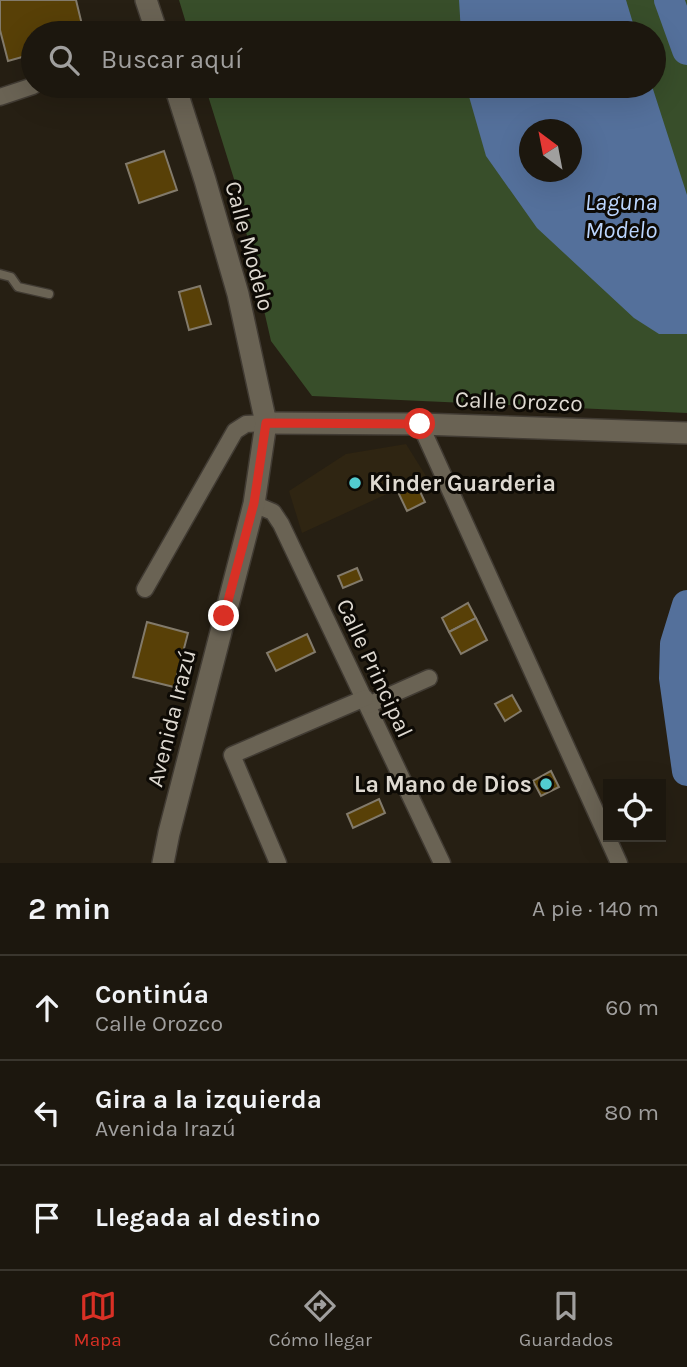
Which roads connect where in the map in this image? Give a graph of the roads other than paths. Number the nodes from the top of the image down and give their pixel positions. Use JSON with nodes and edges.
{"nodes":[{"id":1,"x":146,"y":0,"type":"edge"},
{"id":2,"x":153,"y":21,"type":"edge"},
{"id":3,"x":21,"y":90,"type":"edge"},
{"id":4,"x":0,"y":97,"type":"edge"},
{"id":5,"x":179,"y":98,"type":"edge"},
{"id":6,"x":0,"y":274,"type":"edge"},
{"id":7,"x":49,"y":294,"type":"dead end"},
{"id":8,"x":266,"y":423,"type":"junction"},
{"id":9,"x":420,"y":424,"type":"junction"},
{"id":10,"x":687,"y":433,"type":"edge"},
{"id":11,"x":254,"y":503,"type":"junction"},
{"id":12,"x":145,"y":589,"type":"dead end"},
{"id":13,"x":429,"y":678,"type":"dead end"},
{"id":14,"x":367,"y":701,"type":"junction"},
{"id":15,"x":163,"y":863,"type":"edge"},
{"id":16,"x":278,"y":863,"type":"edge"},
{"id":17,"x":442,"y":863,"type":"edge"},
{"id":18,"x":619,"y":863,"type":"edge"}],
"edges":[{"from":1,"to":2,"type":"street"},
{"from":3,"to":4,"type":"street"},
{"from":5,"to":8,"type":"street","name":"Calle Modelo"},
{"from":6,"to":7,"type":"lane"},
{"from":8,"to":9,"type":"street","name":"Calle Orozco"},
{"from":8,"to":11,"type":"street","name":"Avenida Irazú"},
{"from":8,"to":12,"type":"street"},
{"from":9,"to":10,"type":"street","name":"Calle Orozco"},
{"from":9,"to":18,"type":"street"},
{"from":11,"to":14,"type":"street","name":"Calle Principal"},
{"from":11,"to":15,"type":"street","name":"Avenida Irazú"},
{"from":13,"to":14,"type":"street"},
{"from":14,"to":16,"type":"street"},
{"from":14,"to":17,"type":"street","name":"Calle Principal"}]}
